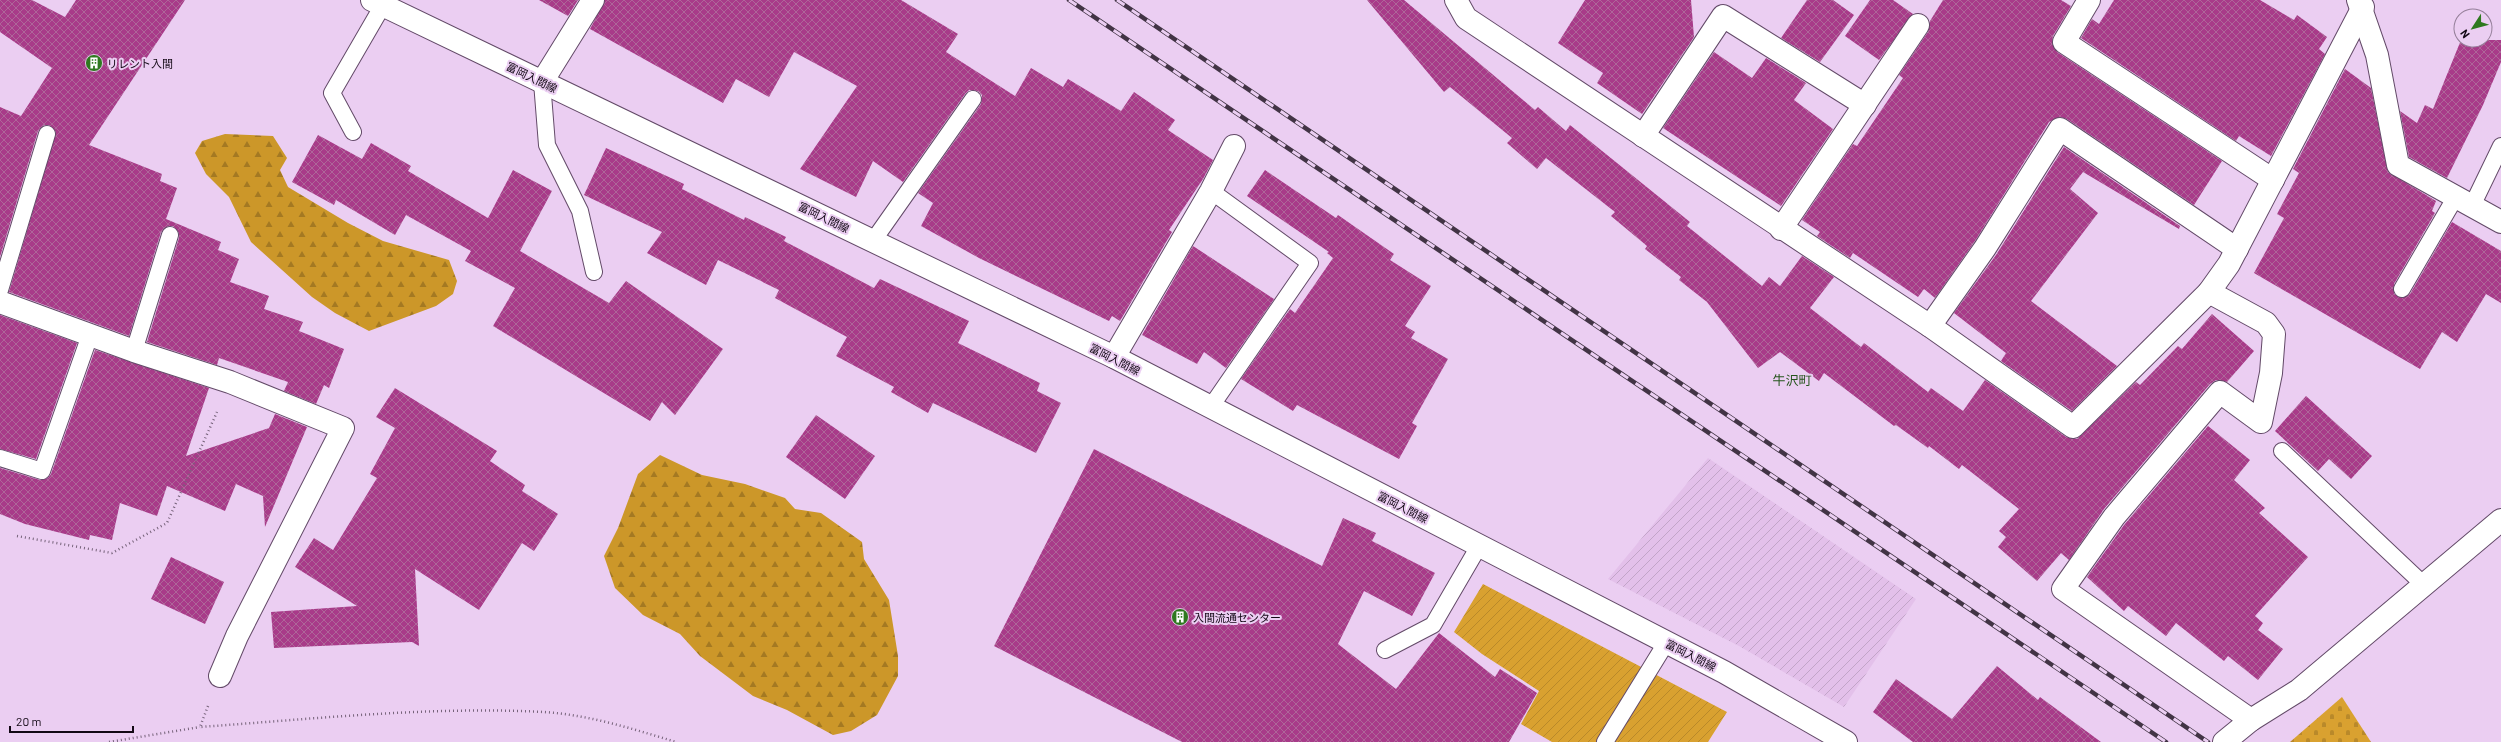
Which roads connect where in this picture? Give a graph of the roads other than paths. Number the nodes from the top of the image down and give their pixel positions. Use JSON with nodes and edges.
{"nodes":[{"id":1,"x":593,"y":0,"type":"edge"},
{"id":2,"x":1456,"y":0,"type":"edge"},
{"id":3,"x":2089,"y":0,"type":"edge"},
{"id":4,"x":378,"y":3,"type":"edge"},
{"id":5,"x":2360,"y":4,"type":"edge"},
{"id":6,"x":1918,"y":25,"type":"dead end"},
{"id":7,"x":542,"y":82,"type":"junction"},
{"id":8,"x":973,"y":99,"type":"dead end"},
{"id":9,"x":1865,"y":105,"type":"junction"},
{"id":10,"x":353,"y":132,"type":"dead end"},
{"id":11,"x":47,"y":134,"type":"dead end"},
{"id":12,"x":1643,"y":136,"type":"junction"},
{"id":13,"x":1234,"y":146,"type":"dead end"},
{"id":14,"x":2501,"y":146,"type":"edge"},
{"id":15,"x":2273,"y":180,"type":"junction"},
{"id":16,"x":1211,"y":191,"type":"junction"},
{"id":17,"x":2463,"y":202,"type":"junction"},
{"id":18,"x":2501,"y":222,"type":"edge"},
{"id":19,"x":1781,"y":229,"type":"junction"},
{"id":20,"x":170,"y":235,"type":"dead end"},
{"id":21,"x":873,"y":241,"type":"junction"},
{"id":22,"x":2237,"y":248,"type":"junction"},
{"id":23,"x":594,"y":272,"type":"dead end"},
{"id":24,"x":0,"y":290,"type":"edge"},
{"id":25,"x":2402,"y":290,"type":"dead end"},
{"id":26,"x":2209,"y":292,"type":"junction"},
{"id":27,"x":0,"y":302,"type":"edge"},
{"id":28,"x":1930,"y":326,"type":"junction"},
{"id":29,"x":90,"y":335,"type":"junction"},
{"id":30,"x":134,"y":351,"type":"junction"},
{"id":31,"x":1114,"y":358,"type":"junction"},
{"id":32,"x":1210,"y":408,"type":"junction"},
{"id":33,"x":2282,"y":452,"type":"dead end"},
{"id":34,"x":0,"y":458,"type":"edge"},
{"id":35,"x":2499,"y":524,"type":"edge"},
{"id":36,"x":1478,"y":546,"type":"junction"},
{"id":37,"x":2424,"y":585,"type":"junction"},
{"id":38,"x":1666,"y":643,"type":"junction"},
{"id":39,"x":1385,"y":650,"type":"dead end"},
{"id":40,"x":220,"y":676,"type":"road end"},
{"id":41,"x":2251,"y":720,"type":"junction"},
{"id":42,"x":1837,"y":740,"type":"edge"},
{"id":43,"x":1604,"y":742,"type":"edge"},
{"id":44,"x":2224,"y":742,"type":"edge"}],
"edges":[{"from":1,"to":7,"type":"street"},
{"from":2,"to":12,"type":"street"},
{"from":3,"to":15,"type":"street"},
{"from":4,"to":7,"type":"street","name":"富岡入間線"},
{"from":4,"to":10,"type":"lane"},
{"from":5,"to":15,"type":"street"},
{"from":5,"to":17,"type":"street"},
{"from":6,"to":9,"type":"street"},
{"from":7,"to":21,"type":"street","name":"富岡入間線"},
{"from":7,"to":23,"type":"lane"},
{"from":8,"to":21,"type":"lane"},
{"from":9,"to":12,"type":"street"},
{"from":9,"to":19,"type":"street"},
{"from":11,"to":24,"type":"lane"},
{"from":12,"to":19,"type":"street"},
{"from":13,"to":16,"type":"street"},
{"from":14,"to":17,"type":"lane"},
{"from":15,"to":22,"type":"street"},
{"from":16,"to":31,"type":"street"},
{"from":16,"to":32,"type":"lane"},
{"from":17,"to":18,"type":"street"},
{"from":17,"to":25,"type":"lane"},
{"from":19,"to":28,"type":"street"},
{"from":20,"to":30,"type":"lane"},
{"from":21,"to":31,"type":"street","name":"富岡入間線"},
{"from":22,"to":26,"type":"street"},
{"from":22,"to":28,"type":"street"},
{"from":26,"to":28,"type":"street"},
{"from":26,"to":41,"type":"street"},
{"from":27,"to":29,"type":"street"},
{"from":29,"to":30,"type":"street"},
{"from":29,"to":34,"type":"lane"},
{"from":30,"to":40,"type":"street"},
{"from":31,"to":32,"type":"street","name":"富岡入間線"},
{"from":32,"to":36,"type":"street","name":"富岡入間線"},
{"from":33,"to":37,"type":"lane"},
{"from":35,"to":37,"type":"street"},
{"from":36,"to":38,"type":"street","name":"富岡入間線"},
{"from":36,"to":39,"type":"lane"},
{"from":37,"to":41,"type":"street"},
{"from":38,"to":42,"type":"street","name":"富岡入間線"},
{"from":38,"to":43,"type":"lane"},
{"from":41,"to":44,"type":"street"}]}
